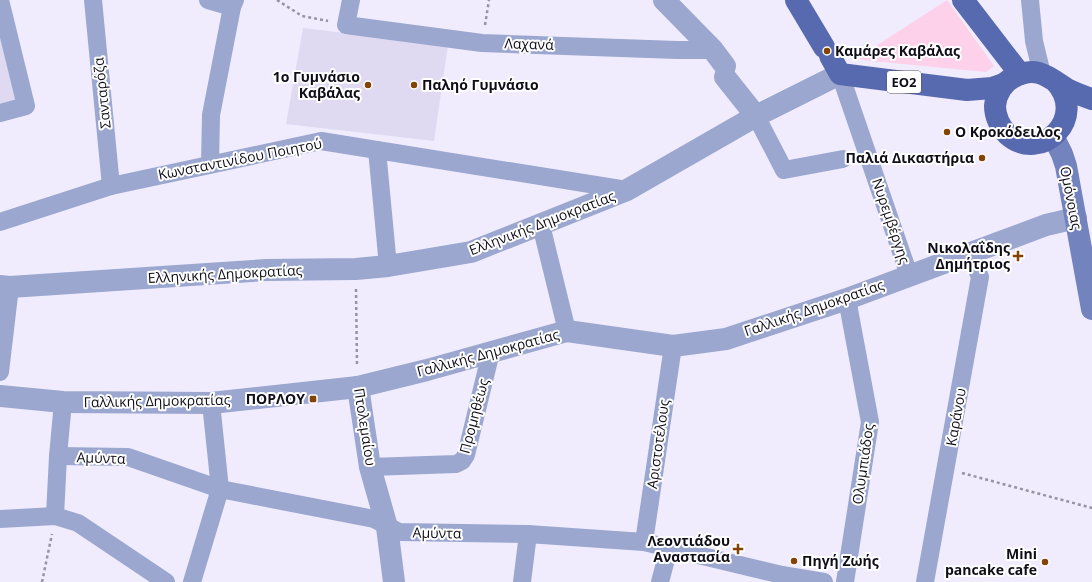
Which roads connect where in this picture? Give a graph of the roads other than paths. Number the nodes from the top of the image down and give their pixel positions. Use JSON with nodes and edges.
{"nodes":[{"id":1,"x":0,"y":0,"type":"edge"},
{"id":2,"x":93,"y":0,"type":"edge"},
{"id":3,"x":208,"y":0,"type":"edge"},
{"id":4,"x":351,"y":0,"type":"edge"},
{"id":5,"x":664,"y":0,"type":"edge"},
{"id":6,"x":796,"y":0,"type":"edge"},
{"id":7,"x":963,"y":0,"type":"edge"},
{"id":8,"x":1030,"y":0,"type":"edge"},
{"id":9,"x":233,"y":4,"type":"edge"},
{"id":10,"x":721,"y":64,"type":"junction"},
{"id":11,"x":840,"y":74,"type":"junction"},
{"id":12,"x":1029,"y":77,"type":"junction"},
{"id":13,"x":967,"y":90,"type":"junction"},
{"id":14,"x":1092,"y":100,"type":"edge"},
{"id":15,"x":995,"y":106,"type":"junction"},
{"id":16,"x":1067,"y":111,"type":"junction"},
{"id":17,"x":0,"y":112,"type":"edge"},
{"id":18,"x":756,"y":116,"type":"junction"},
{"id":19,"x":1053,"y":136,"type":"junction"},
{"id":20,"x":377,"y":150,"type":"junction"},
{"id":21,"x":843,"y":160,"type":"dead end"},
{"id":22,"x":210,"y":164,"type":"junction"},
{"id":23,"x":111,"y":186,"type":"junction"},
{"id":24,"x":627,"y":190,"type":"junction"},
{"id":25,"x":1076,"y":218,"type":"junction"},
{"id":26,"x":0,"y":222,"type":"edge"},
{"id":27,"x":541,"y":225,"type":"junction"},
{"id":28,"x":970,"y":253,"type":"junction"},
{"id":29,"x":1087,"y":256,"type":"edge"},
{"id":30,"x":388,"y":266,"type":"junction"},
{"id":31,"x":910,"y":275,"type":"junction"},
{"id":32,"x":5,"y":286,"type":"edge"},
{"id":33,"x":846,"y":299,"type":"junction"},
{"id":34,"x":1092,"y":309,"type":"edge"},
{"id":35,"x":567,"y":331,"type":"junction"},
{"id":36,"x":673,"y":346,"type":"junction"},
{"id":37,"x":491,"y":352,"type":"junction"},
{"id":38,"x":0,"y":372,"type":"edge"},
{"id":39,"x":358,"y":387,"type":"junction"},
{"id":40,"x":0,"y":396,"type":"edge"},
{"id":41,"x":63,"y":402,"type":"junction"},
{"id":42,"x":211,"y":403,"type":"junction"},
{"id":43,"x":58,"y":456,"type":"junction"},
{"id":44,"x":370,"y":467,"type":"junction"},
{"id":45,"x":220,"y":489,"type":"junction"},
{"id":46,"x":55,"y":516,"type":"junction"},
{"id":47,"x":0,"y":519,"type":"edge"},
{"id":48,"x":387,"y":527,"type":"junction"},
{"id":49,"x":528,"y":534,"type":"junction"},
{"id":50,"x":644,"y":542,"type":"junction"},
{"id":51,"x":669,"y":548,"type":"junction"},
{"id":52,"x":166,"y":582,"type":"edge"},
{"id":53,"x":192,"y":582,"type":"edge"},
{"id":54,"x":394,"y":582,"type":"edge"},
{"id":55,"x":522,"y":582,"type":"edge"},
{"id":56,"x":660,"y":582,"type":"edge"},
{"id":57,"x":824,"y":582,"type":"edge"},
{"id":58,"x":845,"y":582,"type":"edge"},
{"id":59,"x":925,"y":582,"type":"edge"}],
"edges":[{"from":1,"to":17,"type":"street"},
{"from":2,"to":23,"type":"street","name":"Σανταρόζα"},
{"from":3,"to":9,"type":"street"},
{"from":4,"to":10,"type":"street","name":"Λαχανά"},
{"from":5,"to":10,"type":"street"},
{"from":6,"to":11,"type":"main road","name":"Νυρεμβέργης"},
{"from":7,"to":12,"type":"main road"},
{"from":8,"to":12,"type":"street"},
{"from":9,"to":22,"type":"street"},
{"from":10,"to":18,"type":"street"},
{"from":11,"to":13,"type":"main road","number":"ΕΟ2"},
{"from":11,"to":18,"type":"street","name":"Ελληνικής Δημοκρατίας"},
{"from":11,"to":31,"type":"street","name":"Νυρεμβέργης"},
{"from":12,"to":13,"type":"main road","number":"ΕΟ2"},
{"from":12,"to":14,"type":"main road"},
{"from":12,"to":15,"type":"main road"},
{"from":12,"to":16,"type":"main road"},
{"from":13,"to":15,"type":"main road","number":"ΕΟ2"},
{"from":14,"to":16,"type":"main road"},
{"from":15,"to":19,"type":"main road"},
{"from":16,"to":19,"type":"main road"},
{"from":18,"to":21,"type":"street"},
{"from":18,"to":24,"type":"street","name":"Ελληνικής Δημοκρατίας"},
{"from":19,"to":25,"type":"main road","name":"Ομόνοιας"},
{"from":20,"to":22,"type":"street","name":"Κωνσταντινίδου Ποιητού"},
{"from":20,"to":24,"type":"street","name":"Κωνσταντινίδου Ποιητού"},
{"from":20,"to":30,"type":"street"},
{"from":22,"to":23,"type":"street","name":"Κωνσταντινίδου Ποιητού"},
{"from":23,"to":26,"type":"street","name":"Κωνσταντινίδου Ποιητού"},
{"from":24,"to":27,"type":"street","name":"Ελληνικής Δημοκρατίας"},
{"from":25,"to":28,"type":"street","name":"Γαλλικής Δημοκρατίας"},
{"from":25,"to":29,"type":"main road","name":"Ομόνοιας"},
{"from":27,"to":30,"type":"street","name":"Ελληνικής Δημοκρατίας"},
{"from":27,"to":35,"type":"street"},
{"from":28,"to":31,"type":"street","name":"Γαλλικής Δημοκρατίας"},
{"from":28,"to":59,"type":"street","name":"Καράνου"},
{"from":29,"to":34,"type":"main road","name":"Ομόνοιας"},
{"from":30,"to":32,"type":"street","name":"Ελληνικής Δημοκρατίας"},
{"from":31,"to":33,"type":"street","name":"Γαλλικής Δημοκρατίας"},
{"from":32,"to":38,"type":"street"},
{"from":33,"to":36,"type":"street","name":"Γαλλικής Δημοκρατίας"},
{"from":33,"to":58,"type":"street","name":"Ολυμπιάδος"},
{"from":35,"to":36,"type":"street","name":"Γαλλικής Δημοκρατίας"},
{"from":35,"to":37,"type":"street","name":"Γαλλικής Δημοκρατίας"},
{"from":36,"to":50,"type":"street","name":"Αριστοτέλους"},
{"from":37,"to":39,"type":"street","name":"Γαλλικής Δημοκρατίας"},
{"from":37,"to":44,"type":"street","name":"Προμηθέως"},
{"from":39,"to":42,"type":"street","name":"Γαλλικής Δημοκρατίας"},
{"from":39,"to":44,"type":"street","name":"Πτολεμαίου"},
{"from":40,"to":41,"type":"street","name":"Γαλλικής Δημοκρατίας"},
{"from":41,"to":42,"type":"street","name":"Γαλλικής Δημοκρατίας"},
{"from":41,"to":43,"type":"street"},
{"from":42,"to":45,"type":"street"},
{"from":43,"to":45,"type":"street","name":"Αμύντα"},
{"from":43,"to":46,"type":"street"},
{"from":44,"to":48,"type":"street","name":"Πτολεμαίου"},
{"from":45,"to":48,"type":"street","name":"Αμύντα"},
{"from":45,"to":53,"type":"street"},
{"from":46,"to":47,"type":"street"},
{"from":46,"to":52,"type":"street"},
{"from":48,"to":49,"type":"street","name":"Αμύντα"},
{"from":48,"to":54,"type":"street","name":"Πτολεμαίου"},
{"from":49,"to":50,"type":"street","name":"Αμύντα"},
{"from":49,"to":55,"type":"street"},
{"from":50,"to":51,"type":"street","name":"Αμύντα"},
{"from":51,"to":56,"type":"street"},
{"from":51,"to":57,"type":"street","name":"Αμύντα"}]}
